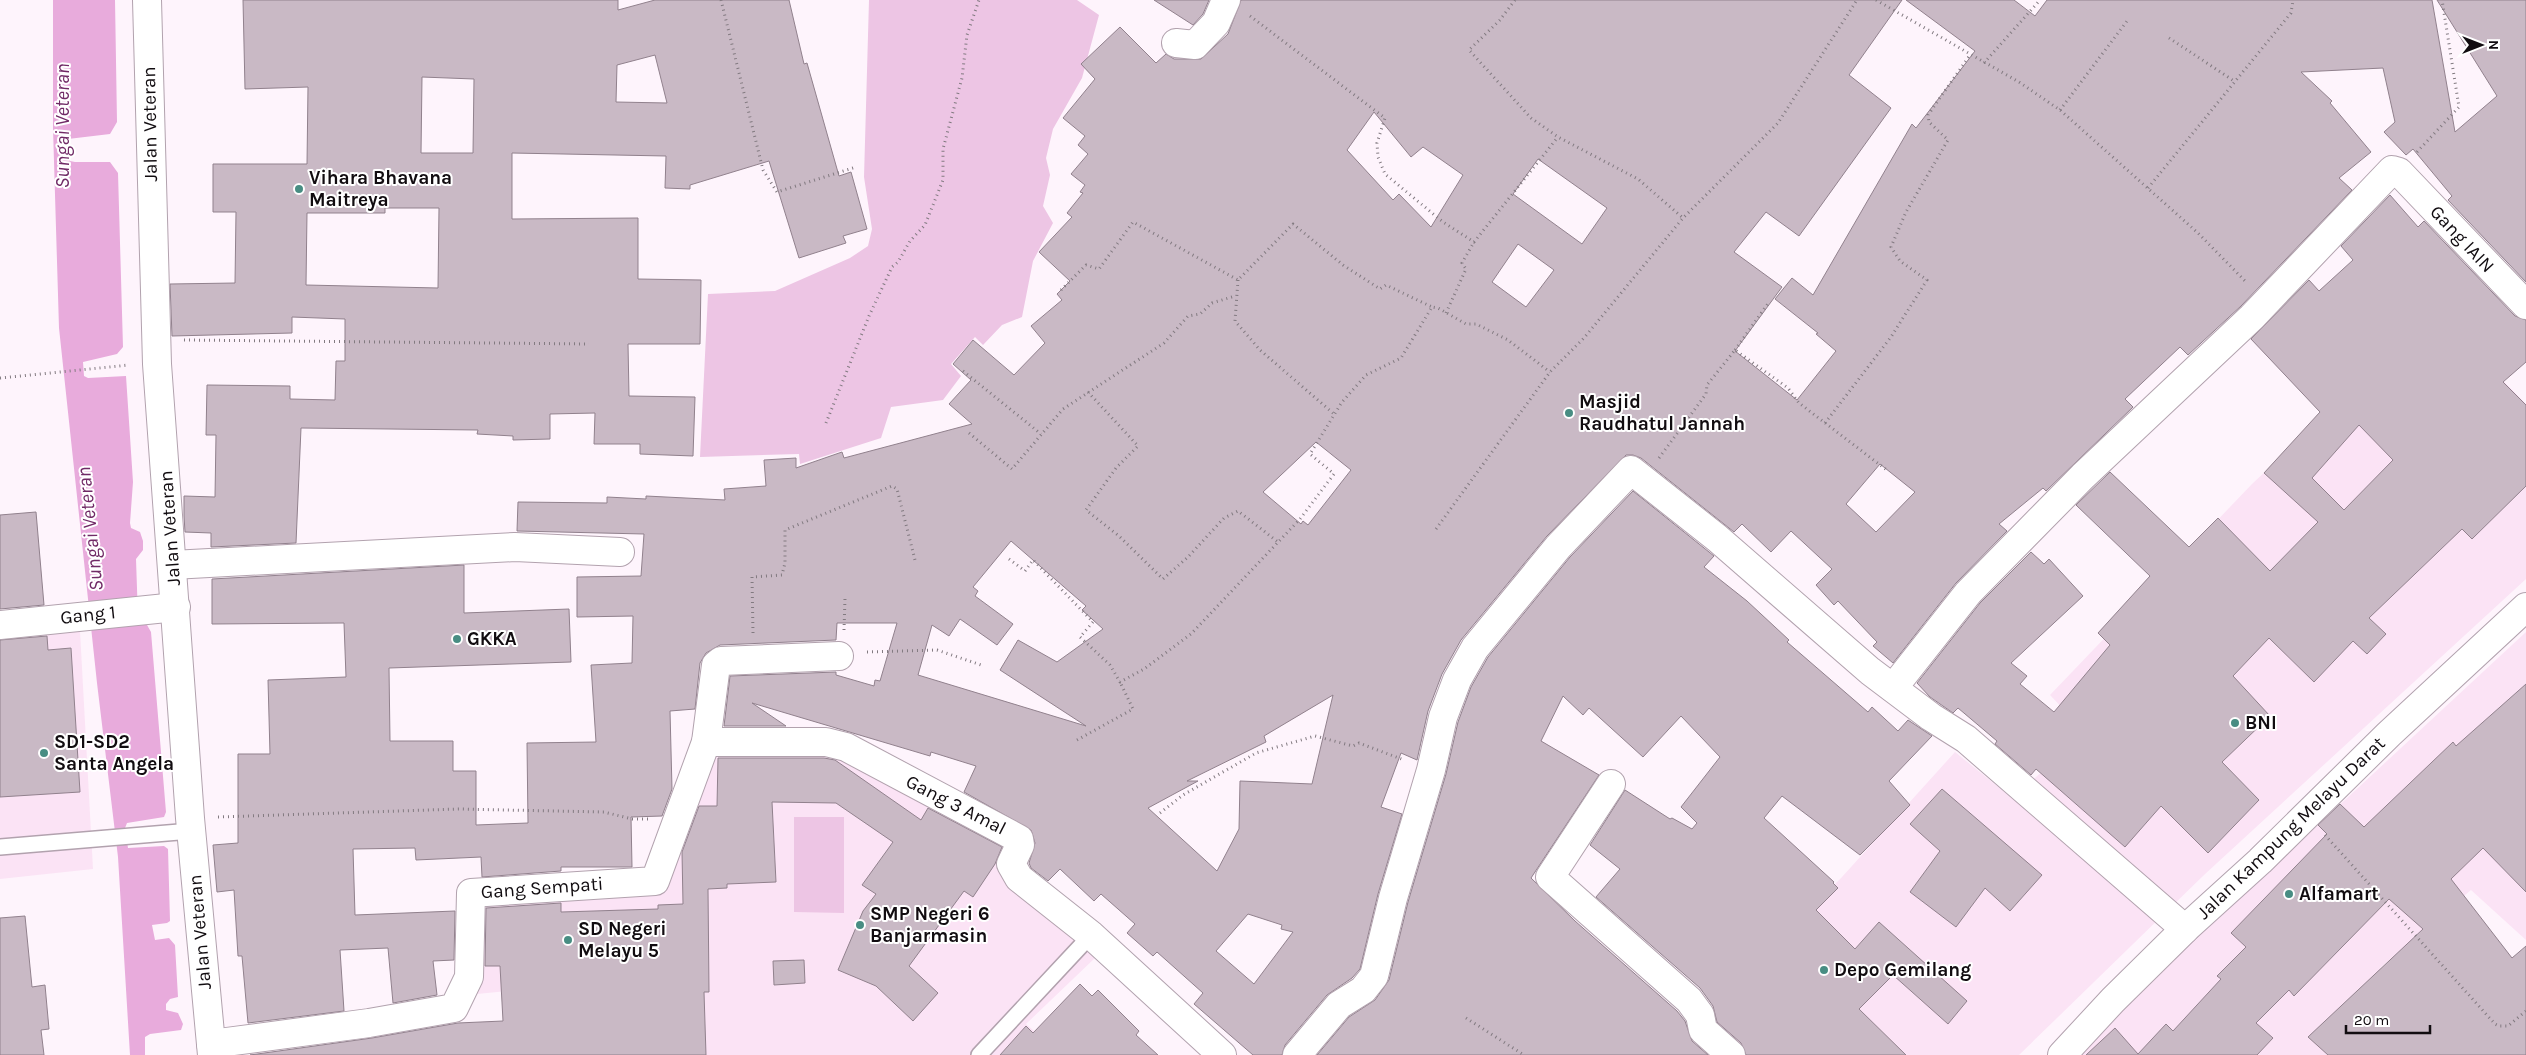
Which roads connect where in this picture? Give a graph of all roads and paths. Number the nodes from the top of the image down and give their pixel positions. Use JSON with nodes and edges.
{"nodes":[{"id":1,"x":148,"y":0,"type":"edge"},
{"id":2,"x":721,"y":0,"type":"edge"},
{"id":3,"x":979,"y":0,"type":"edge"},
{"id":4,"x":1515,"y":0,"type":"edge"},
{"id":5,"x":1858,"y":0,"type":"edge"},
{"id":6,"x":1876,"y":0,"type":"edge"},
{"id":7,"x":2040,"y":0,"type":"edge"},
{"id":8,"x":2293,"y":0,"type":"edge"},
{"id":9,"x":2442,"y":0,"type":"edge"},
{"id":10,"x":1236,"y":6,"type":"edge"},
{"id":11,"x":2127,"y":21,"type":"dead end"},
{"id":12,"x":2169,"y":38,"type":"dead end"},
{"id":13,"x":1176,"y":43,"type":"dead end"},
{"id":14,"x":1970,"y":55,"type":"junction"},
{"id":15,"x":1984,"y":63,"type":"junction"},
{"id":16,"x":2234,"y":81,"type":"junction"},
{"id":17,"x":2060,"y":110,"type":"junction"},
{"id":18,"x":1558,"y":137,"type":"junction"},
{"id":19,"x":856,"y":167,"type":"dead end"},
{"id":20,"x":2399,"y":172,"type":"junction"},
{"id":21,"x":2148,"y":188,"type":"junction"},
{"id":22,"x":1683,"y":218,"type":"junction"},
{"id":23,"x":1474,"y":242,"type":"junction"},
{"id":24,"x":1238,"y":280,"type":"junction"},
{"id":25,"x":1061,"y":290,"type":"dead end"},
{"id":26,"x":1235,"y":296,"type":"junction"},
{"id":27,"x":1770,"y":302,"type":"dead end"},
{"id":28,"x":2266,"y":303,"type":"junction"},
{"id":29,"x":2526,"y":305,"type":"edge"},
{"id":30,"x":1432,"y":307,"type":"junction"},
{"id":31,"x":1446,"y":313,"type":"junction"},
{"id":32,"x":589,"y":344,"type":"dead end"},
{"id":33,"x":1735,"y":350,"type":"junction"},
{"id":34,"x":156,"y":352,"type":"junction"},
{"id":35,"x":963,"y":372,"type":"dead end"},
{"id":36,"x":1550,"y":372,"type":"junction"},
{"id":37,"x":0,"y":378,"type":"edge"},
{"id":38,"x":1088,"y":392,"type":"junction"},
{"id":39,"x":1334,"y":414,"type":"junction"},
{"id":40,"x":826,"y":423,"type":"dead end"},
{"id":41,"x":1825,"y":423,"type":"junction"},
{"id":42,"x":969,"y":432,"type":"dead end"},
{"id":43,"x":1041,"y":434,"type":"junction"},
{"id":44,"x":1888,"y":471,"type":"dead end"},
{"id":45,"x":1644,"y":478,"type":"junction"},
{"id":46,"x":1436,"y":529,"type":"dead end"},
{"id":47,"x":1278,"y":542,"type":"junction"},
{"id":48,"x":620,"y":552,"type":"dead end"},
{"id":49,"x":1009,"y":559,"type":"dead end"},
{"id":50,"x":915,"y":560,"type":"dead end"},
{"id":51,"x":172,"y":565,"type":"junction"},
{"id":52,"x":2526,"y":607,"type":"edge"},
{"id":53,"x":164,"y":608,"type":"junction"},
{"id":54,"x":0,"y":625,"type":"edge"},
{"id":55,"x":839,"y":656,"type":"joint"},
{"id":56,"x":753,"y":660,"type":"junction"},
{"id":57,"x":984,"y":666,"type":"dead end"},
{"id":58,"x":1120,"y":682,"type":"junction"},
{"id":59,"x":1893,"y":688,"type":"junction"},
{"id":60,"x":1077,"y":740,"type":"dead end"},
{"id":61,"x":706,"y":742,"type":"junction"},
{"id":62,"x":1431,"y":770,"type":"junction"},
{"id":63,"x":1611,"y":784,"type":"dead end"},
{"id":64,"x":1160,"y":813,"type":"dead end"},
{"id":65,"x":2306,"y":815,"type":"junction"},
{"id":66,"x":676,"y":819,"type":"junction"},
{"id":67,"x":183,"y":828,"type":"junction"},
{"id":68,"x":0,"y":846,"type":"edge"},
{"id":69,"x":2185,"y":929,"type":"junction"},
{"id":70,"x":1091,"y":935,"type":"junction"},
{"id":71,"x":2526,"y":1011,"type":"edge"},
{"id":72,"x":1466,"y":1018,"type":"dead end"},
{"id":73,"x":211,"y":1050,"type":"edge"},
{"id":74,"x":979,"y":1055,"type":"edge"},
{"id":75,"x":1222,"y":1055,"type":"edge"},
{"id":76,"x":1297,"y":1055,"type":"edge"},
{"id":77,"x":1524,"y":1055,"type":"edge"},
{"id":78,"x":1731,"y":1055,"type":"edge"},
{"id":79,"x":2062,"y":1055,"type":"edge"}],
"edges":[{"from":1,"to":34,"type":"street","name":"Jalan Veteran"},
{"from":2,"to":19,"type":"path"},
{"from":3,"to":40,"type":"path"},
{"from":4,"to":18,"type":"path"},
{"from":5,"to":22,"type":"path"},
{"from":6,"to":14,"type":"path"},
{"from":7,"to":15,"type":"path"},
{"from":8,"to":16,"type":"path"},
{"from":9,"to":20,"type":"path"},
{"from":10,"to":13,"type":"street"},
{"from":10,"to":23,"type":"path"},
{"from":11,"to":17,"type":"path"},
{"from":12,"to":16,"type":"path"},
{"from":14,"to":15,"type":"path"},
{"from":14,"to":41,"type":"path"},
{"from":15,"to":17,"type":"path"},
{"from":16,"to":21,"type":"path"},
{"from":17,"to":21,"type":"path"},
{"from":18,"to":22,"type":"path"},
{"from":18,"to":23,"type":"path"},
{"from":20,"to":28,"type":"street"},
{"from":20,"to":29,"type":"street","name":"Gang IAIN"},
{"from":21,"to":28,"type":"path"},
{"from":22,"to":36,"type":"path"},
{"from":23,"to":31,"type":"path"},
{"from":24,"to":25,"type":"path"},
{"from":24,"to":26,"type":"path"},
{"from":24,"to":30,"type":"path"},
{"from":26,"to":38,"type":"path"},
{"from":26,"to":39,"type":"path"},
{"from":27,"to":33,"type":"path"},
{"from":28,"to":59,"type":"street"},
{"from":30,"to":31,"type":"path"},
{"from":30,"to":39,"type":"path"},
{"from":31,"to":36,"type":"path"},
{"from":32,"to":34,"type":"path"},
{"from":33,"to":41,"type":"path"},
{"from":33,"to":45,"type":"path"},
{"from":34,"to":37,"type":"path"},
{"from":34,"to":51,"type":"street","name":"Jalan Veteran"},
{"from":35,"to":43,"type":"path"},
{"from":36,"to":46,"type":"path"},
{"from":38,"to":43,"type":"path"},
{"from":38,"to":47,"type":"path"},
{"from":39,"to":47,"type":"path"},
{"from":41,"to":44,"type":"path"},
{"from":42,"to":43,"type":"path"},
{"from":45,"to":59,"type":"street"},
{"from":45,"to":62,"type":"street"},
{"from":47,"to":58,"type":"path"},
{"from":48,"to":51,"type":"street"},
{"from":49,"to":58,"type":"path"},
{"from":50,"to":56,"type":"path"},
{"from":51,"to":53,"type":"street","name":"Jalan Veteran"},
{"from":52,"to":65,"type":"street","name":"Jalan Kampung Melayu Darat"},
{"from":53,"to":54,"type":"street","name":"Gang 1"},
{"from":53,"to":67,"type":"street","name":"Jalan Veteran"},
{"from":55,"to":56,"type":"street"},
{"from":55,"to":57,"type":"path"},
{"from":56,"to":61,"type":"street","name":"Gang Sempati"},
{"from":58,"to":60,"type":"path"},
{"from":59,"to":69,"type":"street"},
{"from":61,"to":66,"type":"street","name":"Gang Sempati"},
{"from":61,"to":70,"type":"street","name":"Gang 3 Amal"},
{"from":62,"to":64,"type":"path"},
{"from":62,"to":76,"type":"street"},
{"from":63,"to":78,"type":"street"},
{"from":65,"to":69,"type":"street","name":"Jalan Kampung Melayu Darat"},
{"from":65,"to":71,"type":"path"},
{"from":66,"to":67,"type":"path"},
{"from":66,"to":73,"type":"street","name":"Gang Sempati"},
{"from":67,"to":68,"type":"lane"},
{"from":67,"to":73,"type":"street","name":"Jalan Veteran"},
{"from":69,"to":79,"type":"street","name":"Jalan Kampung Melayu Darat"},
{"from":70,"to":74,"type":"lane"},
{"from":70,"to":75,"type":"street","name":"Gang 3 Amal"},
{"from":72,"to":77,"type":"path"}]}
